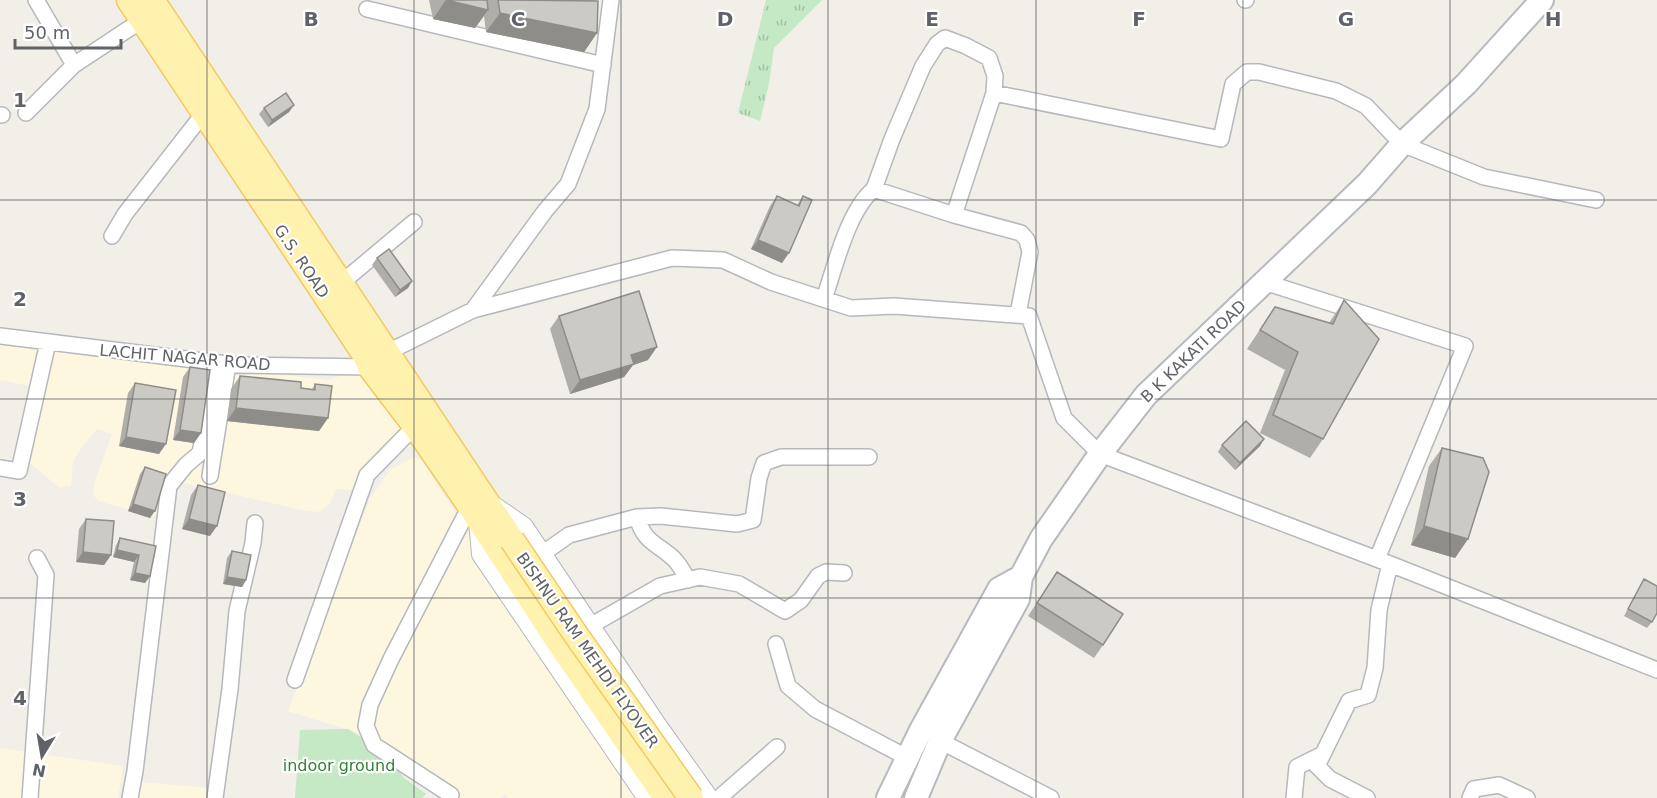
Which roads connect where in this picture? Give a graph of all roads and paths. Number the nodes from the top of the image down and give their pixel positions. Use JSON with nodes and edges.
{"nodes":[{"id":1,"x":36,"y":0,"type":"edge"},
{"id":2,"x":129,"y":0,"type":"edge"},
{"id":3,"x":611,"y":0,"type":"edge"},
{"id":4,"x":1542,"y":0,"type":"edge"},
{"id":5,"x":367,"y":9,"type":"dead end"},
{"id":6,"x":147,"y":10,"type":"edge"},
{"id":7,"x":74,"y":65,"type":"junction"},
{"id":8,"x":603,"y":65,"type":"junction"},
{"id":9,"x":994,"y":93,"type":"junction"},
{"id":10,"x":26,"y":113,"type":"dead end"},
{"id":11,"x":204,"y":113,"type":"junction"},
{"id":12,"x":1402,"y":144,"type":"junction"},
{"id":13,"x":874,"y":189,"type":"junction"},
{"id":14,"x":1596,"y":200,"type":"dead end"},
{"id":15,"x":954,"y":214,"type":"junction"},
{"id":16,"x":414,"y":222,"type":"dead end"},
{"id":17,"x":112,"y":236,"type":"dead end"},
{"id":18,"x":1264,"y":282,"type":"junction"},
{"id":19,"x":340,"y":284,"type":"junction"},
{"id":20,"x":824,"y":299,"type":"junction"},
{"id":21,"x":473,"y":310,"type":"junction"},
{"id":22,"x":1018,"y":314,"type":"junction"},
{"id":23,"x":0,"y":336,"type":"edge"},
{"id":24,"x":48,"y":342,"type":"junction"},
{"id":25,"x":378,"y":360,"type":"junction"},
{"id":26,"x":222,"y":363,"type":"junction"},
{"id":27,"x":415,"y":426,"type":"junction"},
{"id":28,"x":1100,"y":454,"type":"junction"},
{"id":29,"x":869,"y":457,"type":"dead end"},
{"id":30,"x":0,"y":468,"type":"edge"},
{"id":31,"x":210,"y":476,"type":"dead end"},
{"id":32,"x":479,"y":509,"type":"junction"},
{"id":33,"x":637,"y":517,"type":"junction"},
{"id":34,"x":255,"y":523,"type":"dead end"},
{"id":35,"x":505,"y":545,"type":"junction"},
{"id":36,"x":542,"y":554,"type":"junction"},
{"id":37,"x":37,"y":558,"type":"dead end"},
{"id":38,"x":1384,"y":562,"type":"junction"},
{"id":39,"x":844,"y":573,"type":"dead end"},
{"id":40,"x":1021,"y":577,"type":"junction"},
{"id":41,"x":688,"y":580,"type":"junction"},
{"id":42,"x":590,"y":626,"type":"junction"},
{"id":43,"x":776,"y":644,"type":"dead end"},
{"id":44,"x":1657,"y":670,"type":"edge"},
{"id":45,"x":295,"y":680,"type":"dead end"},
{"id":46,"x":940,"y":741,"type":"junction"},
{"id":47,"x":777,"y":747,"type":"dead end"},
{"id":48,"x":1323,"y":754,"type":"junction"},
{"id":49,"x":908,"y":758,"type":"junction"},
{"id":50,"x":451,"y":795,"type":"dead end"},
{"id":51,"x":697,"y":796,"type":"edge"},
{"id":52,"x":30,"y":798,"type":"edge"},
{"id":53,"x":130,"y":798,"type":"edge"},
{"id":54,"x":215,"y":798,"type":"edge"},
{"id":55,"x":648,"y":798,"type":"edge"},
{"id":56,"x":666,"y":798,"type":"edge"},
{"id":57,"x":719,"y":798,"type":"edge"},
{"id":58,"x":888,"y":798,"type":"edge"},
{"id":59,"x":916,"y":798,"type":"edge"},
{"id":60,"x":1051,"y":798,"type":"edge"},
{"id":61,"x":1294,"y":798,"type":"edge"},
{"id":62,"x":1367,"y":798,"type":"edge"},
{"id":63,"x":1470,"y":798,"type":"edge"},
{"id":64,"x":1527,"y":798,"type":"edge"}],
"edges":[{"from":1,"to":7,"type":"street"},
{"from":2,"to":6,"type":"main road","name":"G.S. ROAD"},
{"from":3,"to":8,"type":"street"},
{"from":4,"to":12,"type":"main road","name":"B K KAKATI ROAD"},
{"from":5,"to":8,"type":"street"},
{"from":6,"to":7,"type":"street"},
{"from":6,"to":11,"type":"main road","name":"G.S. ROAD"},
{"from":6,"to":19,"type":"main road","name":"G.S. ROAD"},
{"from":7,"to":10,"type":"street"},
{"from":8,"to":21,"type":"street"},
{"from":9,"to":12,"type":"street"},
{"from":9,"to":13,"type":"street"},
{"from":9,"to":15,"type":"street"},
{"from":11,"to":17,"type":"street"},
{"from":11,"to":25,"type":"main road","name":"G.S. ROAD"},
{"from":12,"to":14,"type":"street"},
{"from":12,"to":18,"type":"main road","name":"B K KAKATI ROAD"},
{"from":13,"to":15,"type":"street"},
{"from":13,"to":20,"type":"street"},
{"from":15,"to":22,"type":"street"},
{"from":16,"to":19,"type":"street"},
{"from":18,"to":28,"type":"main road","name":"B K KAKATI ROAD"},
{"from":18,"to":38,"type":"street"},
{"from":19,"to":25,"type":"main road","name":"G.S. ROAD"},
{"from":20,"to":21,"type":"street"},
{"from":20,"to":22,"type":"street"},
{"from":21,"to":25,"type":"street"},
{"from":22,"to":28,"type":"street"},
{"from":23,"to":24,"type":"street","name":"LACHIT NAGAR ROAD"},
{"from":24,"to":26,"type":"street","name":"LACHIT NAGAR ROAD"},
{"from":24,"to":30,"type":"street"},
{"from":25,"to":26,"type":"street","name":"LACHIT NAGAR ROAD"},
{"from":25,"to":27,"type":"main road","name":"G.S. ROAD"},
{"from":25,"to":32,"type":"main road","name":"G.S. ROAD"},
{"from":26,"to":31,"type":"street"},
{"from":26,"to":53,"type":"street"},
{"from":27,"to":32,"type":"main road","name":"G.S. ROAD"},
{"from":27,"to":45,"type":"street"},
{"from":28,"to":38,"type":"street"},
{"from":28,"to":40,"type":"main road","name":"B K KAKATI ROAD"},
{"from":29,"to":33,"type":"street"},
{"from":32,"to":35,"type":"main road","name":"BISHNU RAM MEHDI FLYOVER"},
{"from":32,"to":36,"type":"street"},
{"from":32,"to":50,"type":"street"},
{"from":32,"to":55,"type":"street"},
{"from":33,"to":36,"type":"street"},
{"from":33,"to":41,"type":"street"},
{"from":34,"to":54,"type":"street"},
{"from":35,"to":51,"type":"main road","name":"BISHNU RAM MEHDI FLYOVER","bridge":true},
{"from":35,"to":56,"type":"main road","name":"BISHNU RAM MEHDI FLYOVER"},
{"from":36,"to":42,"type":"street"},
{"from":37,"to":52,"type":"street"},
{"from":38,"to":44,"type":"street"},
{"from":38,"to":48,"type":"street"},
{"from":39,"to":41,"type":"street"},
{"from":40,"to":46,"type":"main road","name":"B K KAKATI ROAD"},
{"from":40,"to":49,"type":"main road"},
{"from":41,"to":42,"type":"street"},
{"from":42,"to":51,"type":"street"},
{"from":43,"to":49,"type":"street"},
{"from":46,"to":59,"type":"main road","name":"B K KAKATI ROAD"},
{"from":46,"to":60,"type":"street"},
{"from":47,"to":57,"type":"street"},
{"from":48,"to":61,"type":"street"},
{"from":48,"to":62,"type":"street"},
{"from":49,"to":58,"type":"main road"},
{"from":63,"to":64,"type":"street"}]}
